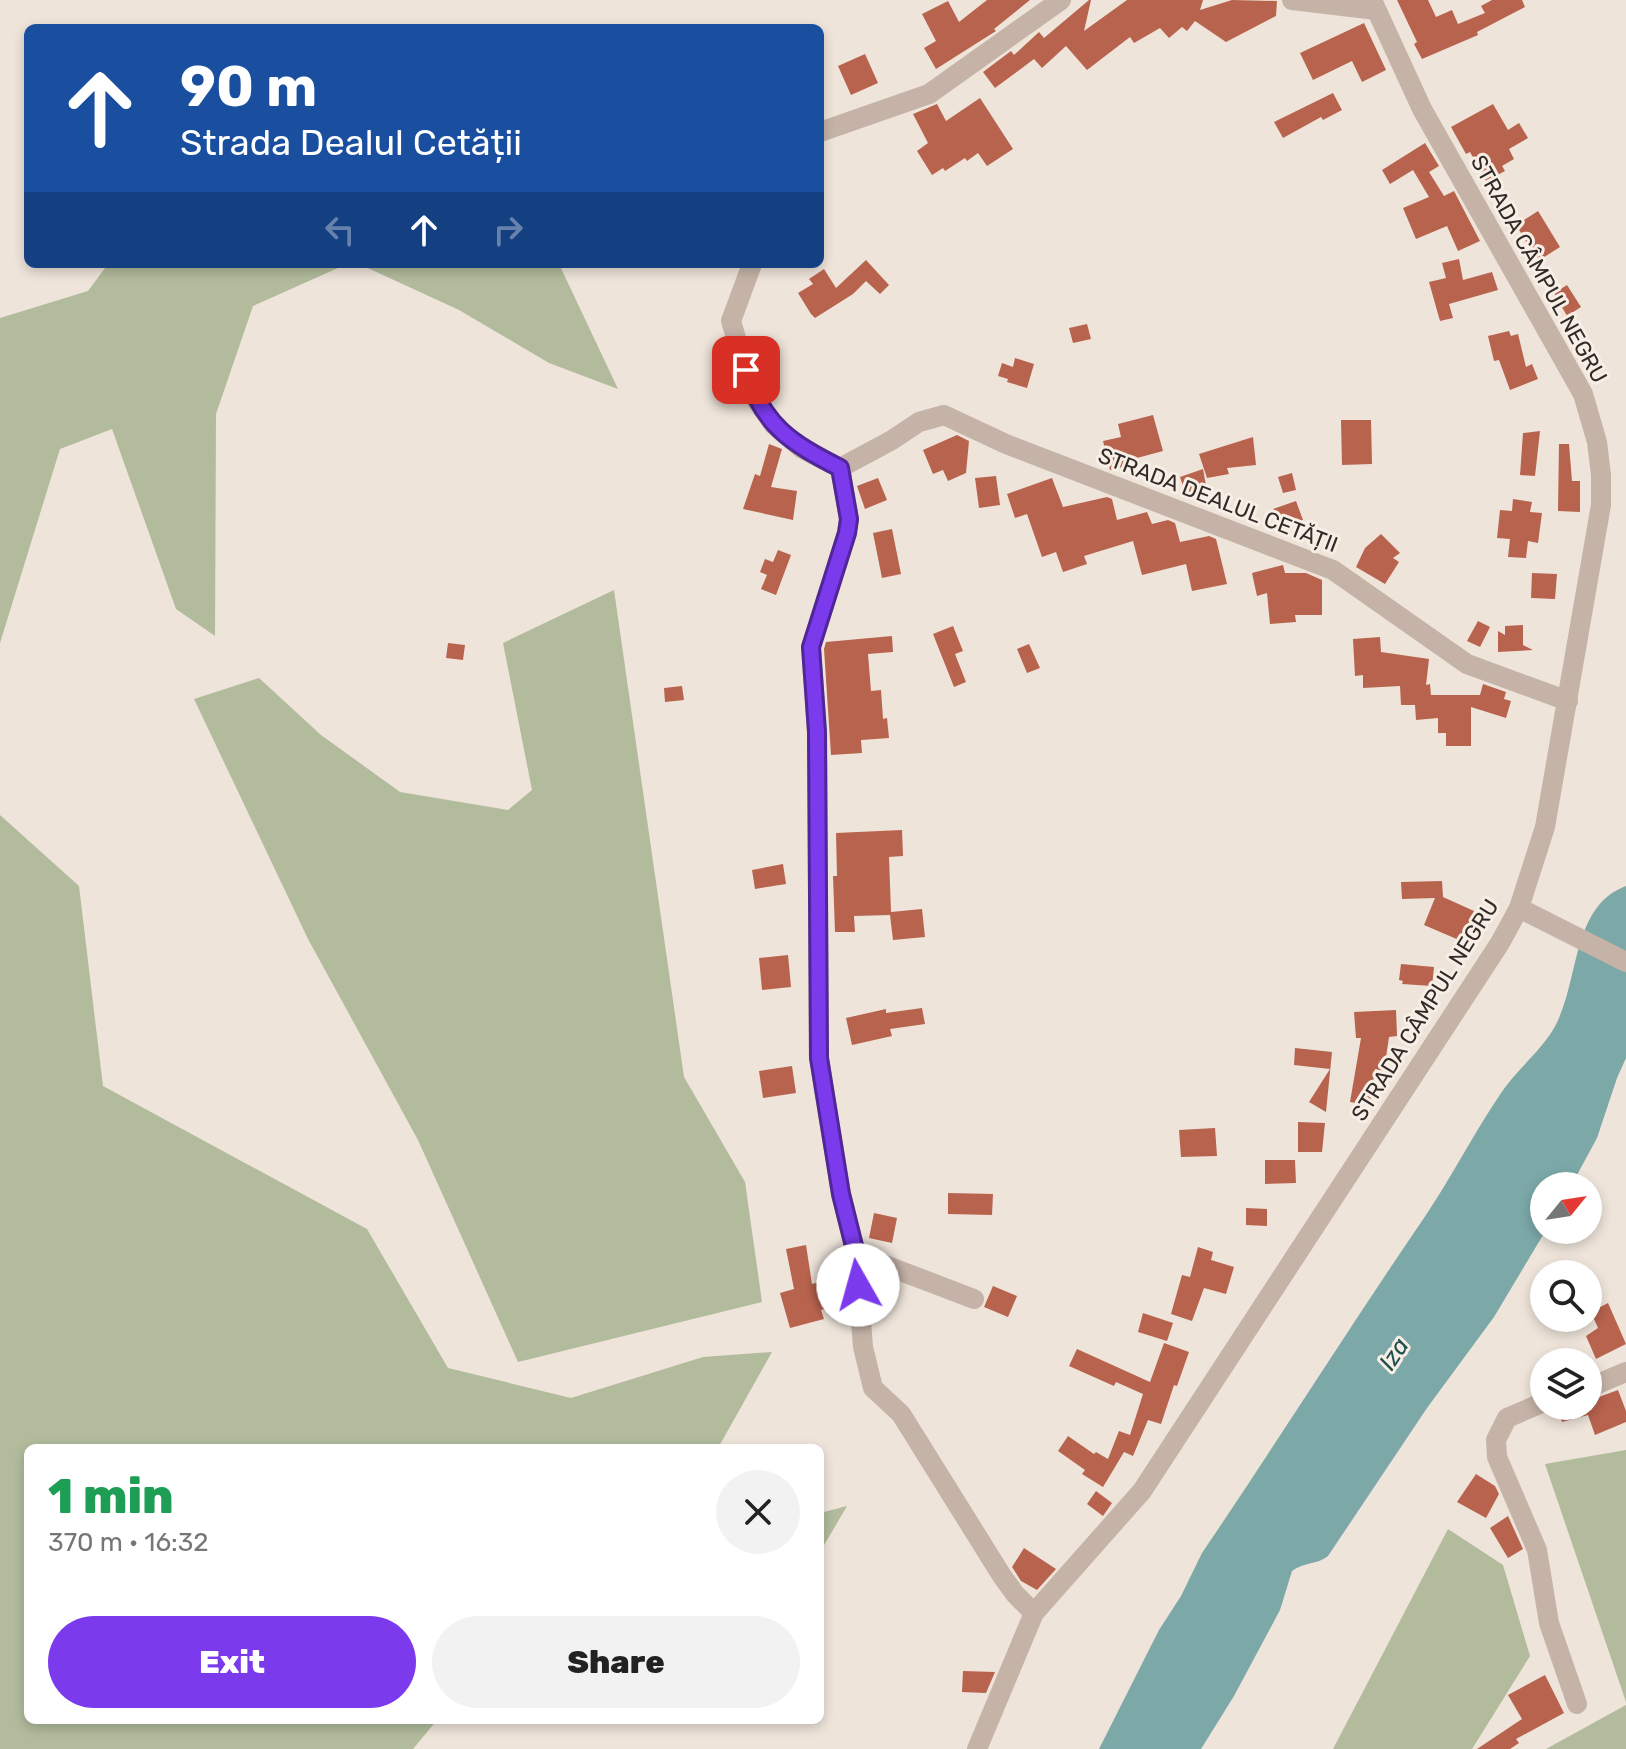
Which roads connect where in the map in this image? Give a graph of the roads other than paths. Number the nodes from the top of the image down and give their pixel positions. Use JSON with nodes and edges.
{"nodes":[{"id":1,"x":1061,"y":0,"type":"edge"},
{"id":2,"x":1292,"y":0,"type":"edge"},
{"id":3,"x":1374,"y":5,"type":"edge"},
{"id":4,"x":824,"y":131,"type":"edge"},
{"id":5,"x":751,"y":268,"type":"edge"},
{"id":6,"x":840,"y":468,"type":"junction"},
{"id":7,"x":1568,"y":701,"type":"junction"},
{"id":8,"x":1519,"y":908,"type":"junction"},
{"id":9,"x":1626,"y":962,"type":"edge"},
{"id":10,"x":856,"y":1254,"type":"junction"},
{"id":11,"x":974,"y":1299,"type":"dead end"},
{"id":12,"x":1626,"y":1372,"type":"edge"},
{"id":13,"x":1602,"y":1382,"type":"edge"},
{"id":14,"x":1530,"y":1408,"type":"edge"},
{"id":15,"x":1034,"y":1613,"type":"junction"},
{"id":16,"x":1577,"y":1704,"type":"dead end"},
{"id":17,"x":977,"y":1749,"type":"edge"}],
"edges":[{"from":1,"to":4,"type":"street"},
{"from":2,"to":3,"type":"street"},
{"from":3,"to":7,"type":"street","name":"STRADA CÂMPUL NEGRU"},
{"from":5,"to":6,"type":"street"},
{"from":6,"to":7,"type":"street","name":"STRADA DEALUL CETĂȚII"},
{"from":6,"to":10,"type":"street"},
{"from":7,"to":8,"type":"street","name":"STRADA CÂMPUL NEGRU"},
{"from":8,"to":9,"type":"street"},
{"from":8,"to":15,"type":"street","name":"STRADA CÂMPUL NEGRU"},
{"from":10,"to":11,"type":"street"},
{"from":10,"to":15,"type":"street"},
{"from":12,"to":13,"type":"street"},
{"from":14,"to":16,"type":"street"},
{"from":15,"to":17,"type":"street","name":"STRADA CÂMPUL NEGRU"}]}
